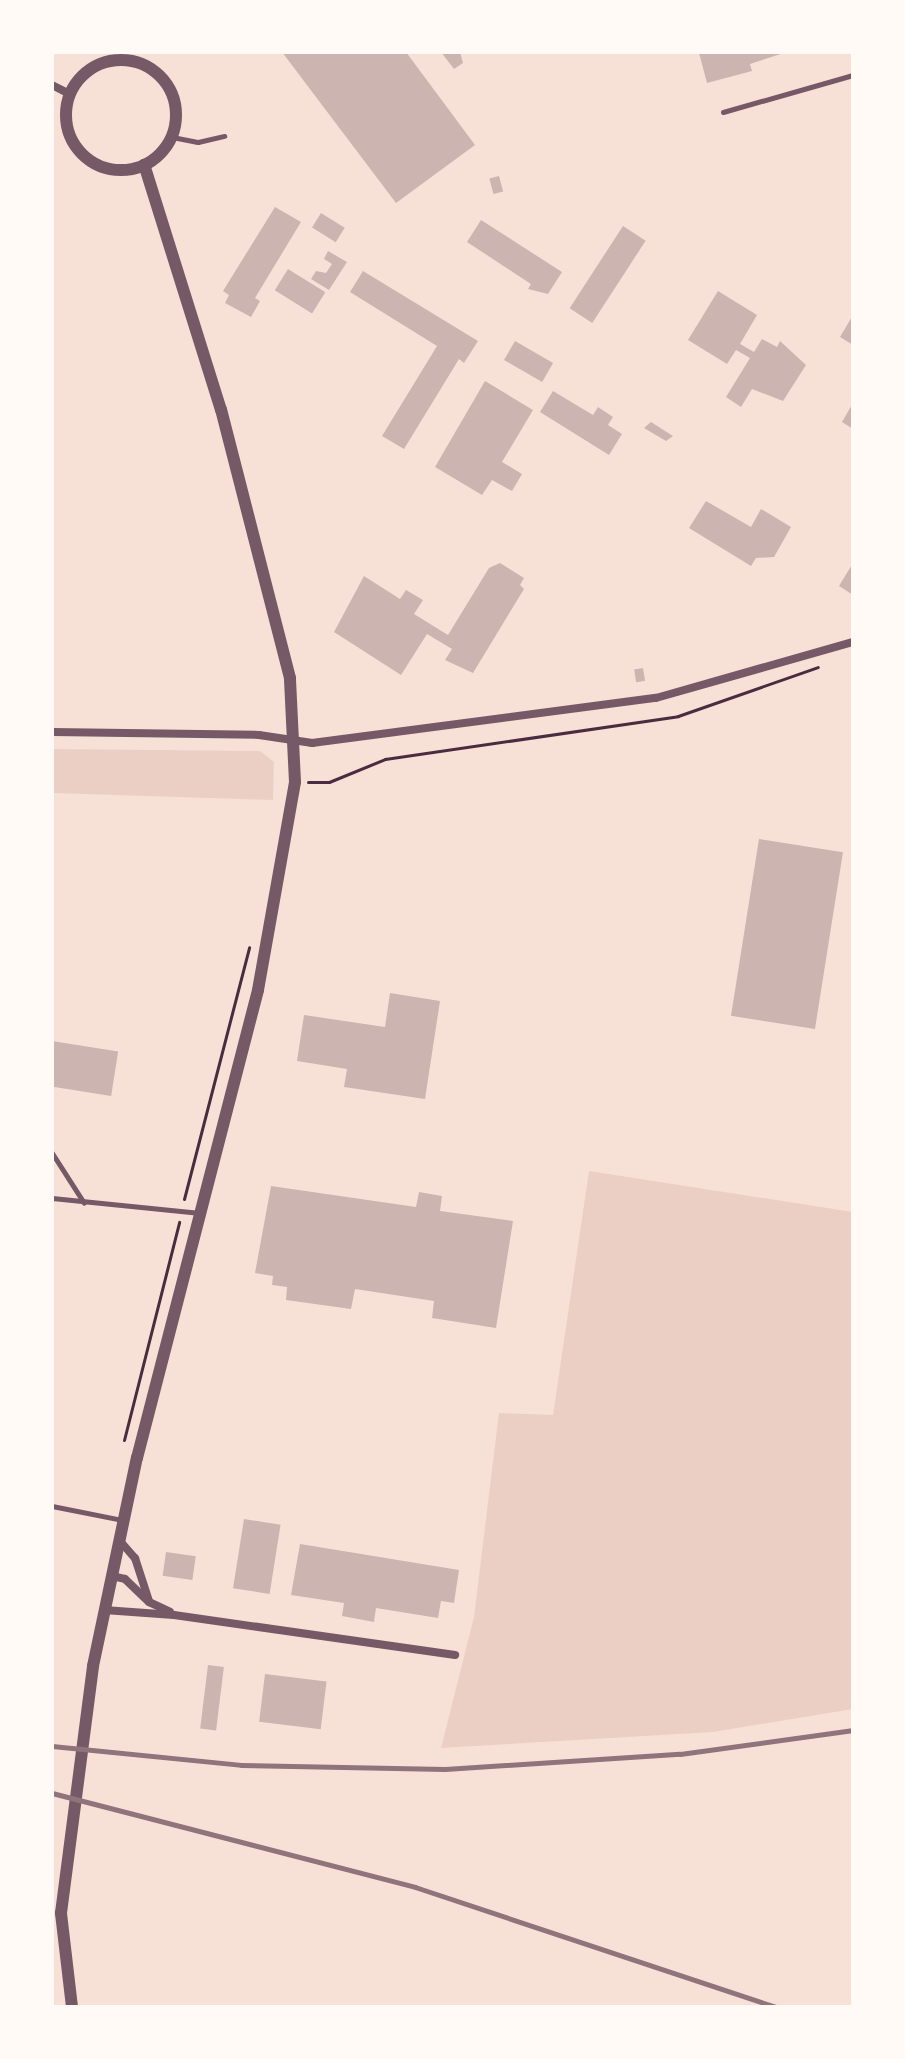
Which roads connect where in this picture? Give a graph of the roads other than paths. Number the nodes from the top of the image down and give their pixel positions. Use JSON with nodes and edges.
{"nodes":[{"id":1,"x":124,"y":56,"type":"edge"},
{"id":2,"x":853,"y":75,"type":"edge"},
{"id":3,"x":52,"y":85,"type":"edge"},
{"id":4,"x":70,"y":94,"type":"junction"},
{"id":5,"x":723,"y":112,"type":"dead end"},
{"id":6,"x":224,"y":136,"type":"dead end"},
{"id":7,"x":172,"y":137,"type":"junction"},
{"id":8,"x":144,"y":165,"type":"junction"},
{"id":9,"x":853,"y":642,"type":"edge"},
{"id":10,"x":52,"y":732,"type":"edge"},
{"id":11,"x":294,"y":740,"type":"junction"},
{"id":12,"x":52,"y":1153,"type":"edge"},
{"id":13,"x":52,"y":1198,"type":"edge"},
{"id":14,"x":84,"y":1204,"type":"junction"},
{"id":15,"x":201,"y":1213,"type":"junction"},
{"id":16,"x":52,"y":1506,"type":"edge"},
{"id":17,"x":124,"y":1521,"type":"junction"},
{"id":18,"x":120,"y":1541,"type":"junction"},
{"id":19,"x":112,"y":1576,"type":"junction"},
{"id":20,"x":149,"y":1602,"type":"junction"},
{"id":21,"x":104,"y":1610,"type":"junction"},
{"id":22,"x":174,"y":1615,"type":"junction"},
{"id":23,"x":455,"y":1655,"type":"dead end"},
{"id":24,"x":72,"y":2007,"type":"edge"}],
"edges":[{"from":1,"to":4,"type":"street"},
{"from":1,"to":7,"type":"street"},
{"from":2,"to":5,"type":"lane"},
{"from":3,"to":4,"type":"street"},
{"from":4,"to":8,"type":"street"},
{"from":6,"to":7,"type":"lane"},
{"from":7,"to":8,"type":"street"},
{"from":8,"to":11,"type":"street"},
{"from":9,"to":11,"type":"street"},
{"from":10,"to":11,"type":"street"},
{"from":11,"to":15,"type":"street"},
{"from":12,"to":14,"type":"lane"},
{"from":13,"to":14,"type":"lane"},
{"from":14,"to":15,"type":"lane"},
{"from":15,"to":17,"type":"street"},
{"from":16,"to":17,"type":"lane"},
{"from":17,"to":18,"type":"street"},
{"from":18,"to":19,"type":"street"},
{"from":18,"to":20,"type":"street"},
{"from":19,"to":20,"type":"street"},
{"from":19,"to":21,"type":"street"},
{"from":20,"to":22,"type":"street"},
{"from":21,"to":22,"type":"street"},
{"from":21,"to":24,"type":"street"},
{"from":22,"to":23,"type":"street"}]}
